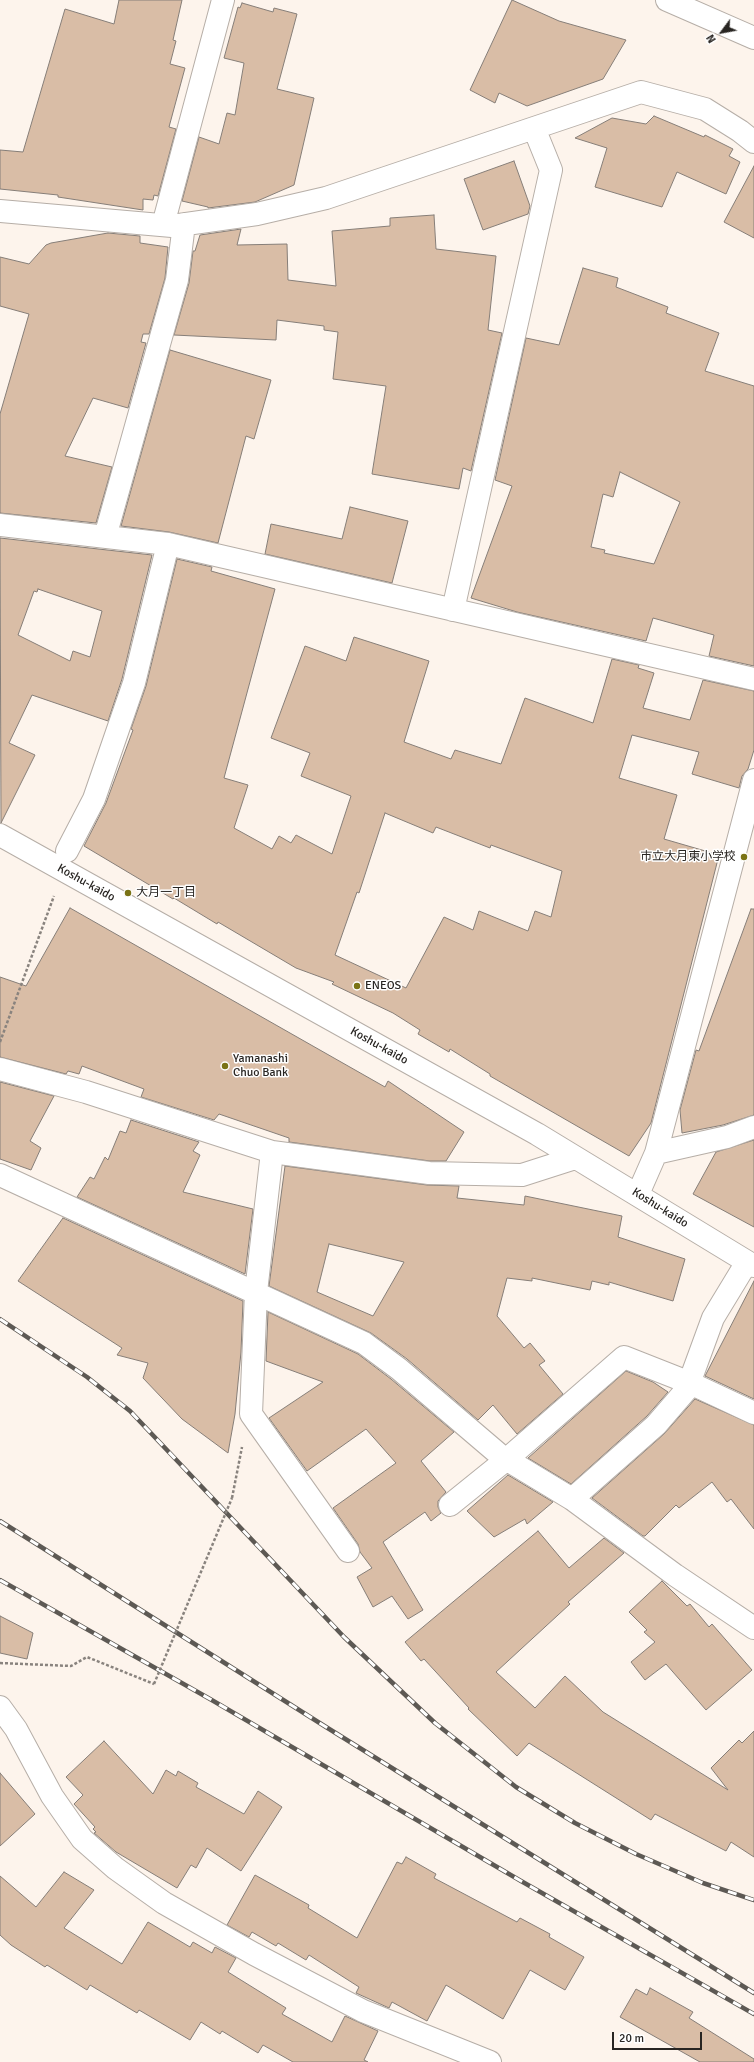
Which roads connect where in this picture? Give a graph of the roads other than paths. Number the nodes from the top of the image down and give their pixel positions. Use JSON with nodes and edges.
{"nodes":[{"id":1,"x":223,"y":0,"type":"edge"},
{"id":2,"x":667,"y":0,"type":"edge"},
{"id":3,"x":754,"y":38,"type":"edge"},
{"id":4,"x":534,"y":128,"type":"junction"},
{"id":5,"x":754,"y":142,"type":"edge"},
{"id":6,"x":0,"y":211,"type":"edge"},
{"id":7,"x":174,"y":224,"type":"junction"},
{"id":8,"x":0,"y":525,"type":"edge"},
{"id":9,"x":105,"y":537,"type":"junction"},
{"id":10,"x":168,"y":544,"type":"junction"},
{"id":11,"x":453,"y":610,"type":"junction"},
{"id":12,"x":754,"y":679,"type":"edge"},
{"id":13,"x":754,"y":780,"type":"edge"},
{"id":14,"x":0,"y":834,"type":"edge"},
{"id":15,"x":67,"y":852,"type":"dead end"},
{"id":16,"x":0,"y":1069,"type":"edge"},
{"id":17,"x":754,"y":1127,"type":"edge"},
{"id":18,"x":272,"y":1152,"type":"junction"},
{"id":19,"x":656,"y":1154,"type":"junction"},
{"id":20,"x":575,"y":1158,"type":"junction"},
{"id":21,"x":0,"y":1175,"type":"edge"},
{"id":22,"x":638,"y":1194,"type":"junction"},
{"id":23,"x":751,"y":1264,"type":"edge"},
{"id":24,"x":256,"y":1292,"type":"junction"},
{"id":25,"x":690,"y":1382,"type":"junction"},
{"id":26,"x":754,"y":1413,"type":"edge"},
{"id":27,"x":507,"y":1459,"type":"junction"},
{"id":28,"x":572,"y":1499,"type":"junction"},
{"id":29,"x":450,"y":1505,"type":"dead end"},
{"id":30,"x":348,"y":1551,"type":"dead end"},
{"id":31,"x":754,"y":1628,"type":"edge"},
{"id":32,"x":0,"y":1707,"type":"edge"},
{"id":33,"x":490,"y":2062,"type":"edge"}],
"edges":[{"from":1,"to":7,"type":"main road"},
{"from":2,"to":3,"type":"main road"},
{"from":4,"to":5,"type":"main road"},
{"from":4,"to":7,"type":"main road"},
{"from":4,"to":11,"type":"main road"},
{"from":6,"to":7,"type":"main road"},
{"from":7,"to":9,"type":"main road"},
{"from":8,"to":9,"type":"main road"},
{"from":9,"to":10,"type":"main road"},
{"from":10,"to":11,"type":"main road"},
{"from":10,"to":15,"type":"main road"},
{"from":11,"to":12,"type":"main road"},
{"from":13,"to":19,"type":"main road"},
{"from":14,"to":20,"type":"main road","name":"Koshu-kaido"},
{"from":16,"to":18,"type":"main road"},
{"from":17,"to":19,"type":"main road"},
{"from":18,"to":20,"type":"main road"},
{"from":18,"to":24,"type":"main road"},
{"from":19,"to":22,"type":"main road"},
{"from":20,"to":22,"type":"main road","name":"Koshu-kaido"},
{"from":21,"to":24,"type":"main road"},
{"from":22,"to":23,"type":"main road","name":"Koshu-kaido"},
{"from":23,"to":25,"type":"main road"},
{"from":24,"to":27,"type":"main road"},
{"from":24,"to":30,"type":"main road"},
{"from":25,"to":26,"type":"main road"},
{"from":25,"to":27,"type":"main road"},
{"from":25,"to":28,"type":"main road"},
{"from":27,"to":28,"type":"main road"},
{"from":27,"to":29,"type":"main road"},
{"from":28,"to":31,"type":"main road"},
{"from":32,"to":33,"type":"main road"}]}
